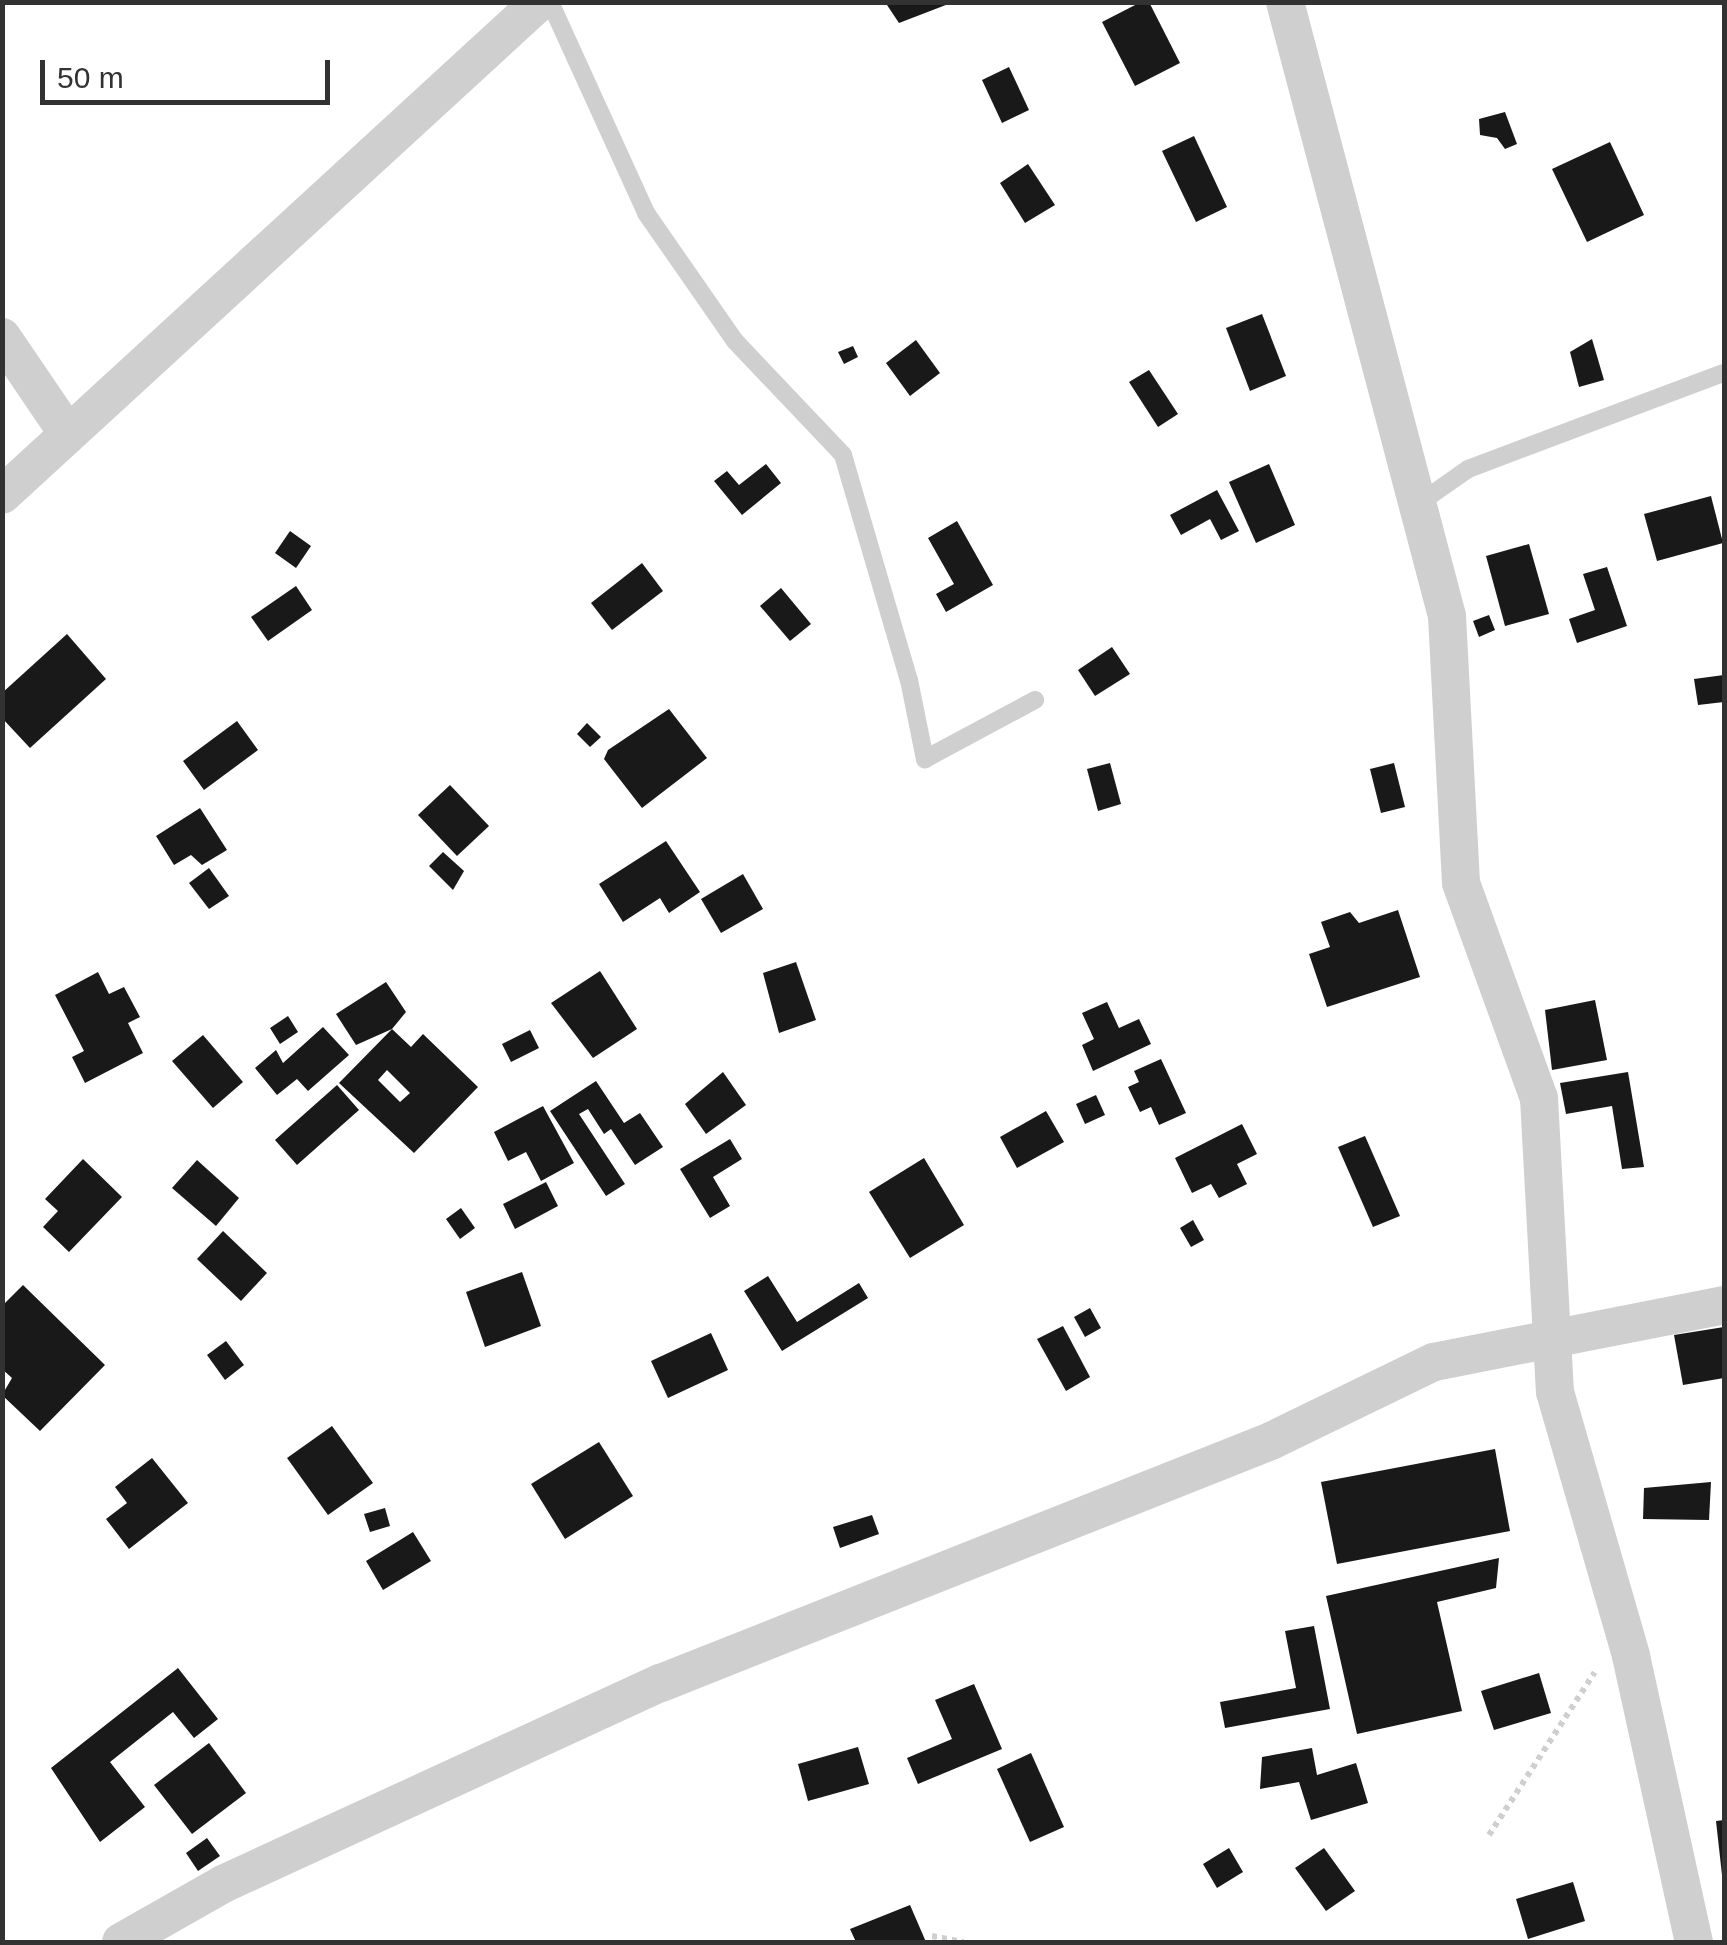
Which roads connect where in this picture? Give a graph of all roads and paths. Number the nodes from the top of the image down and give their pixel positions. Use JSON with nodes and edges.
{"nodes":[{"id":1,"x":539,"y":2,"type":"edge"},
{"id":2,"x":550,"y":2,"type":"edge"},
{"id":3,"x":1286,"y":2,"type":"edge"},
{"id":4,"x":2,"y":337,"type":"edge"},
{"id":5,"x":1724,"y":374,"type":"edge"},
{"id":6,"x":68,"y":434,"type":"junction"},
{"id":7,"x":2,"y":494,"type":"edge"},
{"id":8,"x":1418,"y":504,"type":"junction"},
{"id":9,"x":1035,"y":700,"type":"dead end"},
{"id":10,"x":1724,"y":1304,"type":"edge"},
{"id":11,"x":1552,"y":1336,"type":"junction"},
{"id":12,"x":1623,"y":1629,"type":"junction"},
{"id":13,"x":1489,"y":1834,"type":"dead end"},
{"id":14,"x":932,"y":1936,"type":"dead end"},
{"id":15,"x":121,"y":1942,"type":"edge"},
{"id":16,"x":963,"y":1942,"type":"edge"},
{"id":17,"x":1694,"y":1942,"type":"edge"}],
"edges":[{"from":1,"to":6,"type":"street"},
{"from":2,"to":9,"type":"lane"},
{"from":3,"to":8,"type":"street"},
{"from":4,"to":6,"type":"street"},
{"from":5,"to":8,"type":"lane"},
{"from":6,"to":7,"type":"street"},
{"from":8,"to":11,"type":"street"},
{"from":10,"to":11,"type":"street"},
{"from":11,"to":12,"type":"street"},
{"from":11,"to":15,"type":"street"},
{"from":12,"to":13,"type":"path"},
{"from":12,"to":17,"type":"street"},
{"from":14,"to":16,"type":"path"}]}
